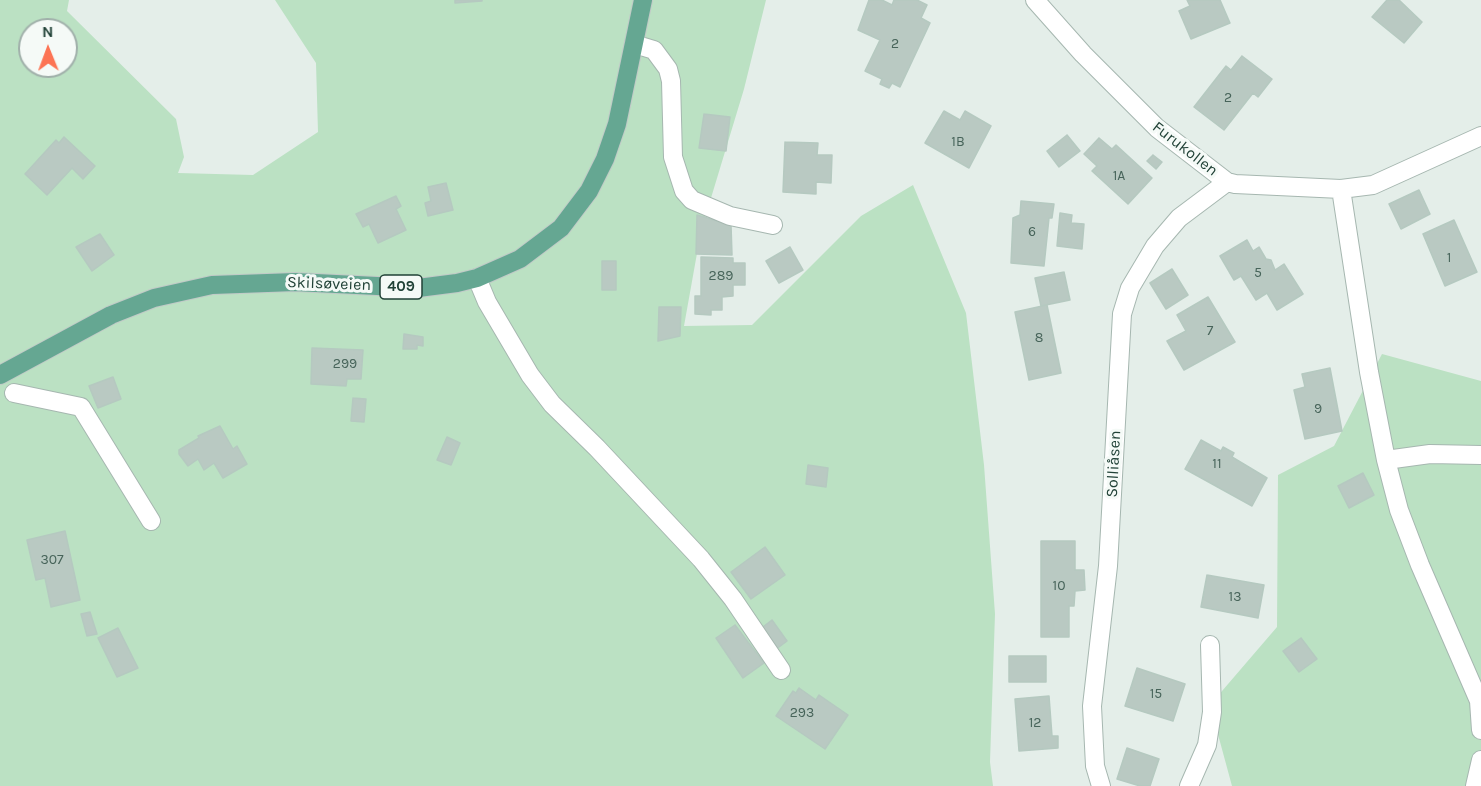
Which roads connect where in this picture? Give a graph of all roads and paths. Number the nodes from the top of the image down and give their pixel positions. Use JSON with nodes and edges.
{"nodes":[{"id":1,"x":643,"y":0,"type":"edge"},
{"id":2,"x":1035,"y":0,"type":"edge"},
{"id":3,"x":634,"y":44,"type":"junction"},
{"id":4,"x":1481,"y":136,"type":"edge"},
{"id":5,"x":1227,"y":182,"type":"junction"},
{"id":6,"x":1341,"y":189,"type":"junction"},
{"id":7,"x":773,"y":225,"type":"dead end"},
{"id":8,"x":477,"y":278,"type":"junction"},
{"id":9,"x":0,"y":375,"type":"edge"},
{"id":10,"x":14,"y":393,"type":"dead end"},
{"id":11,"x":1481,"y":455,"type":"edge"},
{"id":12,"x":1386,"y":460,"type":"junction"},
{"id":13,"x":151,"y":521,"type":"dead end"},
{"id":14,"x":1210,"y":645,"type":"dead end"},
{"id":15,"x":781,"y":670,"type":"dead end"},
{"id":16,"x":1481,"y":730,"type":"edge"},
{"id":17,"x":1481,"y":760,"type":"edge"},
{"id":18,"x":1101,"y":786,"type":"edge"},
{"id":19,"x":1189,"y":786,"type":"edge"},
{"id":20,"x":1475,"y":786,"type":"edge"}],
"edges":[{"from":1,"to":3,"type":"main road","name":"Skilsøveien","number":"409"},
{"from":2,"to":5,"type":"street","name":"Furukollen"},
{"from":3,"to":7,"type":"street"},
{"from":3,"to":8,"type":"main road","name":"Skilsøveien","number":"409"},
{"from":4,"to":6,"type":"street","name":"Furukollen"},
{"from":5,"to":6,"type":"street","name":"Furukollen"},
{"from":5,"to":18,"type":"street","name":"Solliåsen"},
{"from":6,"to":12,"type":"street"},
{"from":8,"to":9,"type":"main road","name":"Skilsøveien","number":"409"},
{"from":8,"to":15,"type":"street"},
{"from":10,"to":13,"type":"street"},
{"from":11,"to":12,"type":"street"},
{"from":12,"to":16,"type":"street"},
{"from":14,"to":19,"type":"street"},
{"from":17,"to":20,"type":"street"}]}
